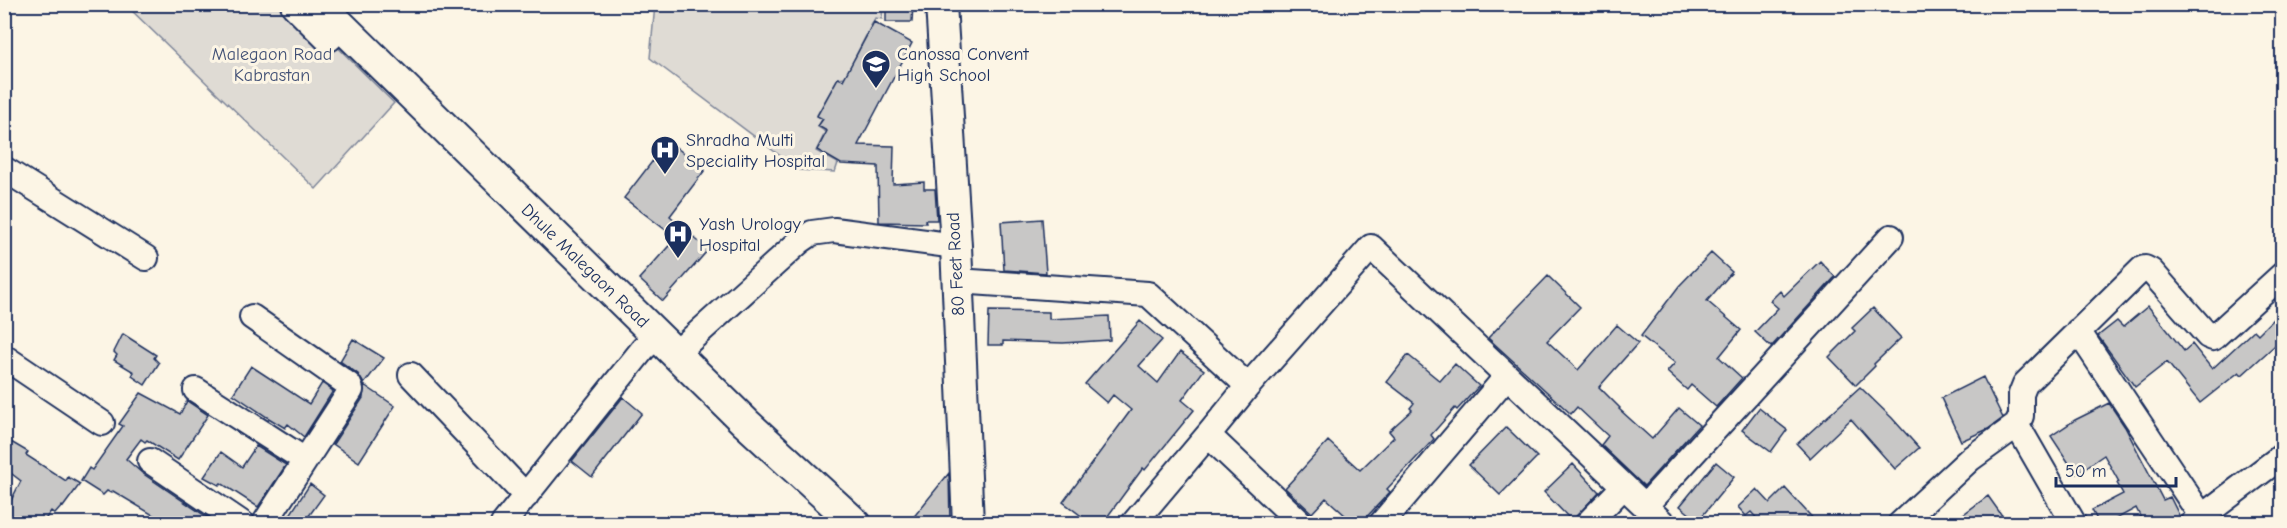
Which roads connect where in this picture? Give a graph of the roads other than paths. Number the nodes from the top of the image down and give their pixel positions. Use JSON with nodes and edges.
{"nodes":[{"id":1,"x":296,"y":4,"type":"edge"},
{"id":2,"x":319,"y":4,"type":"edge"},
{"id":3,"x":941,"y":4,"type":"edge"},
{"id":4,"x":959,"y":4,"type":"edge"},
{"id":5,"x":4,"y":169,"type":"edge"},
{"id":6,"x":1891,"y":237,"type":"dead end"},
{"id":7,"x":956,"y":246,"type":"junction"},
{"id":8,"x":146,"y":258,"type":"dead end"},
{"id":9,"x":2283,"y":275,"type":"edge"},
{"id":10,"x":972,"y":282,"type":"junction"},
{"id":11,"x":252,"y":317,"type":"dead end"},
{"id":12,"x":2078,"y":332,"type":"junction"},
{"id":13,"x":658,"y":346,"type":"junction"},
{"id":14,"x":4,"y":357,"type":"edge"},
{"id":15,"x":411,"y":375,"type":"dead end"},
{"id":16,"x":1507,"y":376,"type":"junction"},
{"id":17,"x":1248,"y":386,"type":"junction"},
{"id":18,"x":196,"y":390,"type":"dead end"},
{"id":19,"x":102,"y":423,"type":"dead end"},
{"id":20,"x":2017,"y":425,"type":"junction"},
{"id":21,"x":1208,"y":435,"type":"junction"},
{"id":22,"x":305,"y":460,"type":"junction"},
{"id":23,"x":2281,"y":460,"type":"edge"},
{"id":24,"x":150,"y":461,"type":"dead end"},
{"id":25,"x":1624,"y":486,"type":"junction"},
{"id":26,"x":526,"y":496,"type":"junction"},
{"id":27,"x":1645,"y":506,"type":"junction"},
{"id":28,"x":2197,"y":520,"type":"edge"},
{"id":29,"x":243,"y":524,"type":"edge"},
{"id":30,"x":264,"y":524,"type":"edge"},
{"id":31,"x":503,"y":524,"type":"edge"},
{"id":32,"x":829,"y":524,"type":"edge"},
{"id":33,"x":856,"y":524,"type":"edge"},
{"id":34,"x":968,"y":524,"type":"edge"},
{"id":35,"x":984,"y":524,"type":"edge"},
{"id":36,"x":1134,"y":524,"type":"edge"},
{"id":37,"x":1302,"y":524,"type":"edge"},
{"id":38,"x":1381,"y":524,"type":"edge"},
{"id":39,"x":1587,"y":524,"type":"edge"},
{"id":40,"x":1664,"y":524,"type":"edge"},
{"id":41,"x":1900,"y":524,"type":"edge"},
{"id":42,"x":2074,"y":524,"type":"edge"}],
"edges":[{"from":1,"to":13,"type":"main road"},
{"from":2,"to":13,"type":"main road","name":"Dhule Malegaon Road"},
{"from":3,"to":7,"type":"main road","name":"80 Feet Road"},
{"from":4,"to":10,"type":"main road","name":"80 Feet Road"},
{"from":5,"to":8,"type":"street"},
{"from":6,"to":27,"type":"street"},
{"from":7,"to":13,"type":"street"},
{"from":7,"to":34,"type":"main road","name":"80 Feet Road"},
{"from":9,"to":12,"type":"street"},
{"from":10,"to":17,"type":"street"},
{"from":10,"to":35,"type":"main road","name":"80 Feet Road"},
{"from":11,"to":22,"type":"street"},
{"from":12,"to":20,"type":"street"},
{"from":12,"to":28,"type":"street"},
{"from":13,"to":26,"type":"street"},
{"from":13,"to":32,"type":"main road"},
{"from":13,"to":33,"type":"main road","name":"Dhule Malegaon Road"},
{"from":14,"to":19,"type":"street"},
{"from":15,"to":26,"type":"street"},
{"from":16,"to":17,"type":"street"},
{"from":16,"to":25,"type":"street"},
{"from":16,"to":38,"type":"street"},
{"from":17,"to":21,"type":"street"},
{"from":18,"to":22,"type":"street"},
{"from":20,"to":41,"type":"street"},
{"from":20,"to":42,"type":"street"},
{"from":21,"to":36,"type":"street"},
{"from":21,"to":37,"type":"street"},
{"from":22,"to":30,"type":"street"},
{"from":23,"to":28,"type":"street"},
{"from":24,"to":29,"type":"street"},
{"from":25,"to":27,"type":"street"},
{"from":25,"to":39,"type":"street"},
{"from":26,"to":31,"type":"street"},
{"from":27,"to":40,"type":"street"}]}
